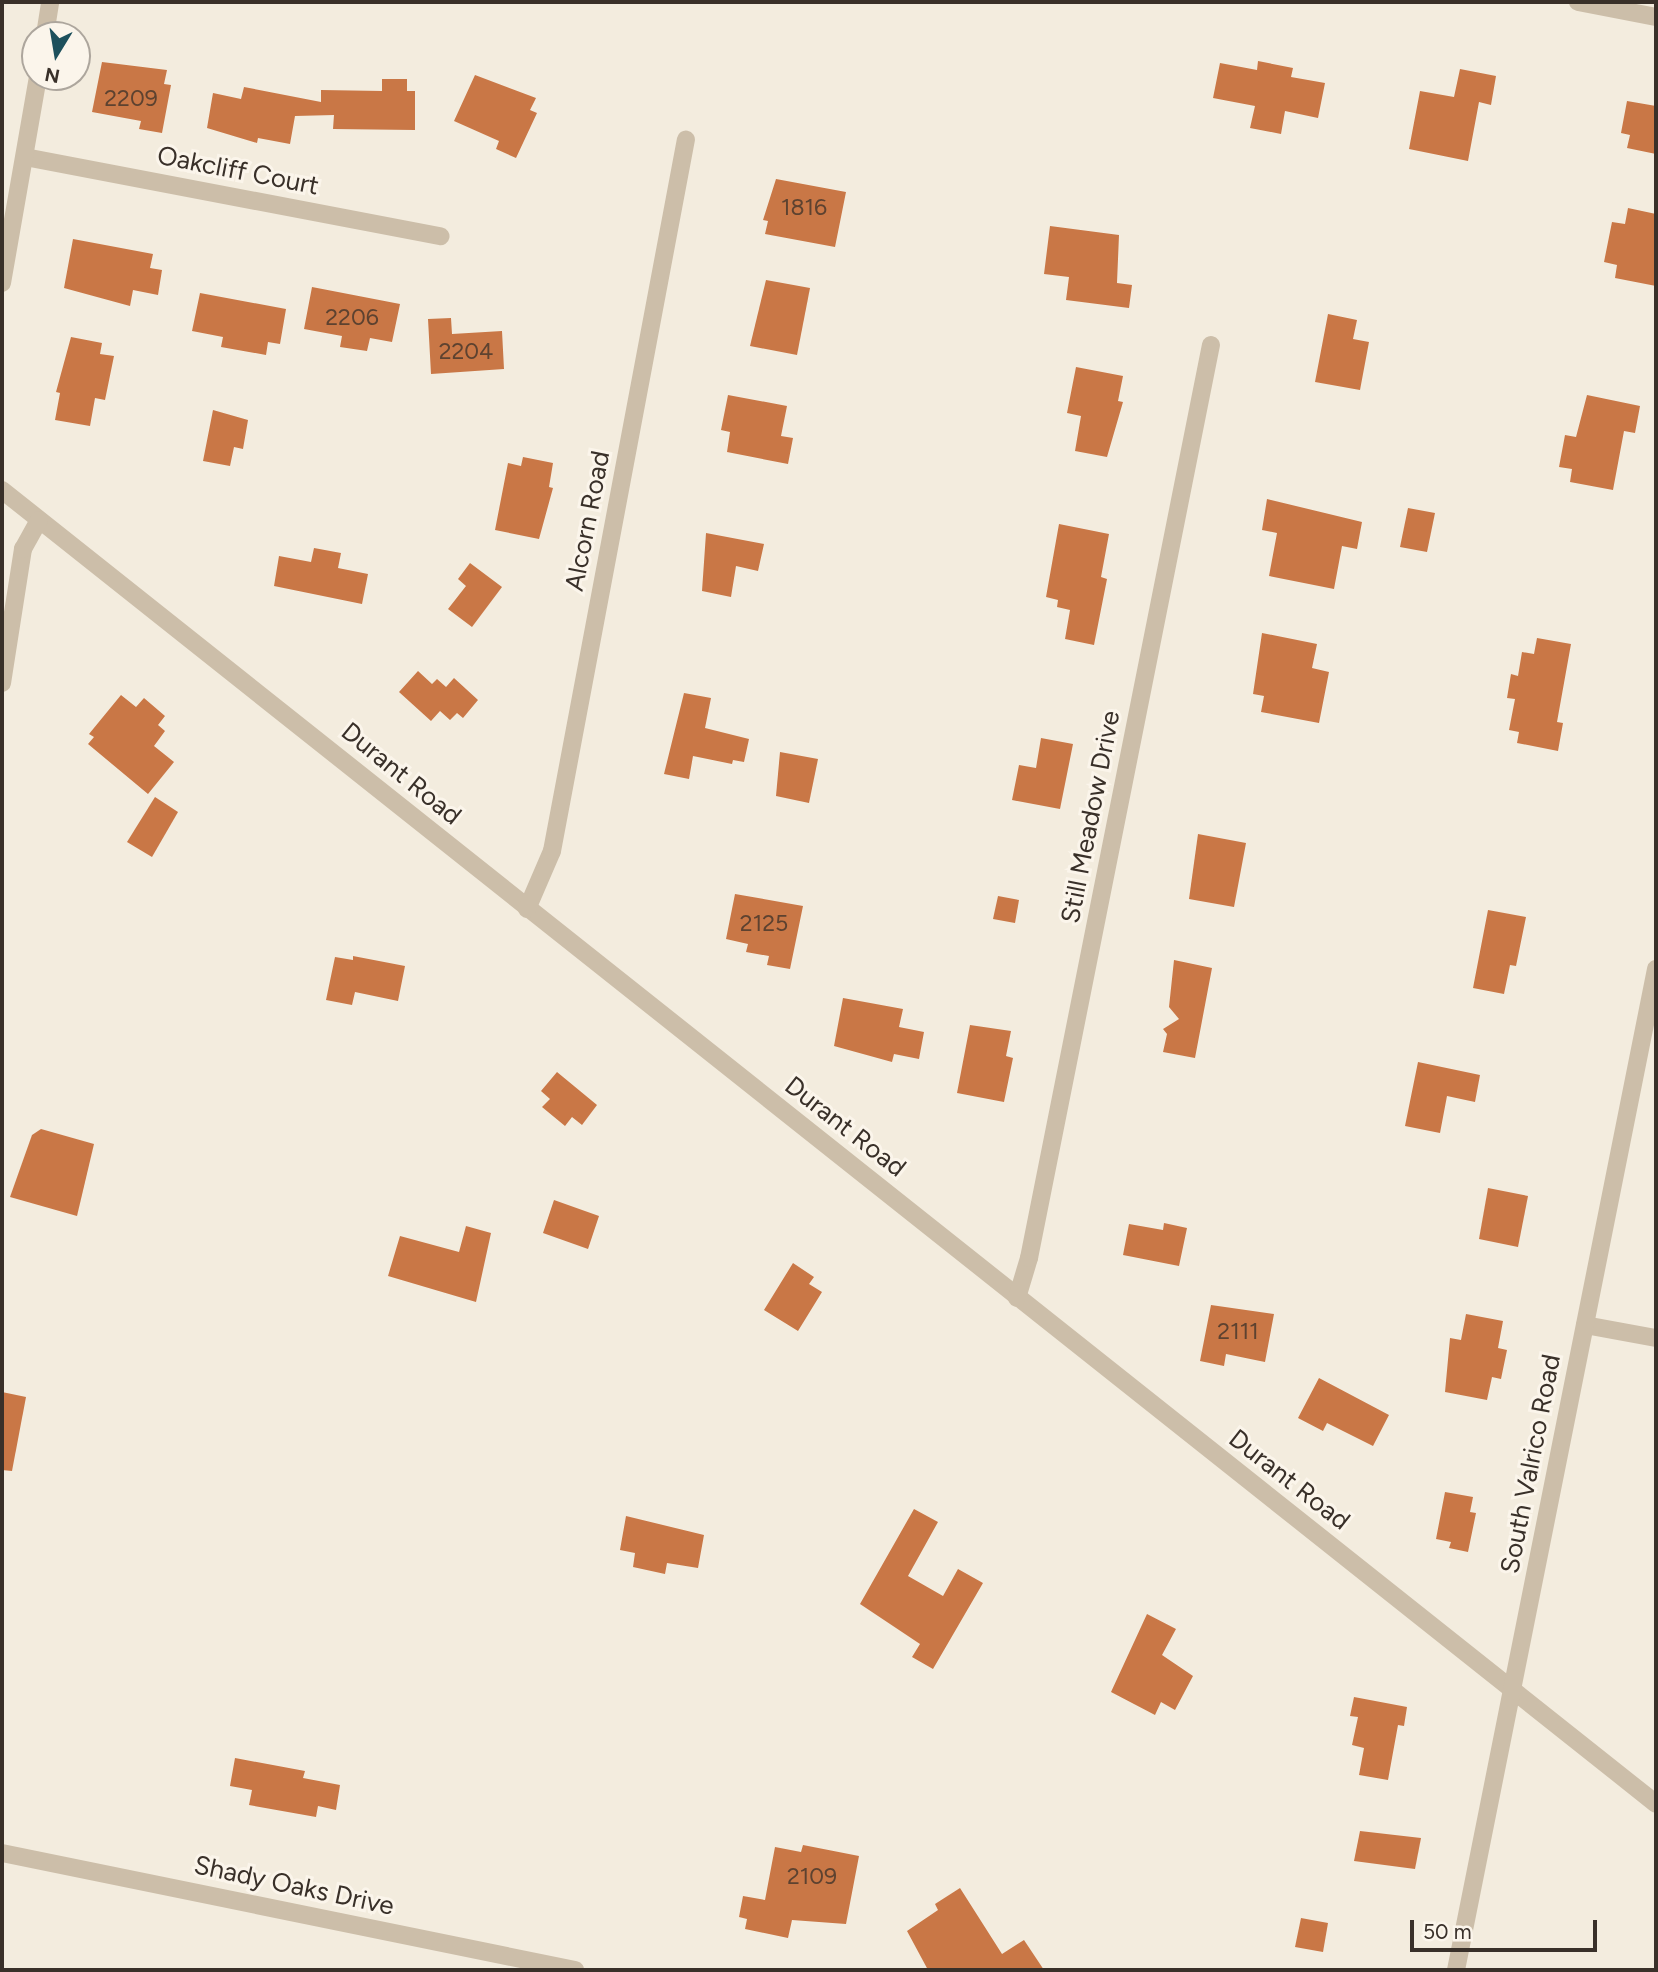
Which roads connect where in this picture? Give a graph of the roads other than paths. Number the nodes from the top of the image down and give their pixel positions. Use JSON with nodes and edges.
{"nodes":[{"id":1,"x":50,"y":2,"type":"edge"},
{"id":2,"x":1578,"y":2,"type":"edge"},
{"id":3,"x":1656,"y":17,"type":"edge"},
{"id":4,"x":47,"y":21,"type":"edge"},
{"id":5,"x":36,"y":91,"type":"edge"},
{"id":6,"x":686,"y":139,"type":"dead end"},
{"id":7,"x":25,"y":157,"type":"junction"},
{"id":8,"x":441,"y":236,"type":"dead end"},
{"id":9,"x":2,"y":283,"type":"edge"},
{"id":10,"x":1212,"y":345,"type":"dead end"},
{"id":11,"x":2,"y":490,"type":"edge"},
{"id":12,"x":40,"y":520,"type":"junction"},
{"id":13,"x":2,"y":683,"type":"edge"},
{"id":14,"x":527,"y":909,"type":"junction"},
{"id":15,"x":1656,"y":969,"type":"edge"},
{"id":16,"x":1017,"y":1298,"type":"junction"},
{"id":17,"x":1585,"y":1325,"type":"junction"},
{"id":18,"x":1656,"y":1338,"type":"edge"},
{"id":19,"x":1512,"y":1690,"type":"junction"},
{"id":20,"x":1656,"y":1804,"type":"edge"},
{"id":21,"x":2,"y":1853,"type":"edge"},
{"id":22,"x":575,"y":1970,"type":"edge"},
{"id":23,"x":1456,"y":1970,"type":"edge"}],
"edges":[{"from":1,"to":4,"type":"street"},
{"from":2,"to":3,"type":"street"},
{"from":5,"to":7,"type":"street"},
{"from":6,"to":14,"type":"street","name":"Alcorn Road"},
{"from":7,"to":8,"type":"street","name":"Oakcliff Court"},
{"from":7,"to":9,"type":"street"},
{"from":10,"to":16,"type":"street","name":"Still Meadow Drive"},
{"from":11,"to":12,"type":"street","name":"Durant Road"},
{"from":12,"to":13,"type":"street"},
{"from":12,"to":14,"type":"street","name":"Durant Road"},
{"from":14,"to":16,"type":"street","name":"Durant Road"},
{"from":15,"to":17,"type":"street","name":"South Valrico Road"},
{"from":16,"to":19,"type":"street","name":"Durant Road"},
{"from":17,"to":18,"type":"street"},
{"from":17,"to":19,"type":"street","name":"South Valrico Road"},
{"from":19,"to":20,"type":"street","name":"Durant Road"},
{"from":19,"to":23,"type":"street","name":"South Valrico Road"},
{"from":21,"to":22,"type":"street","name":"Shady Oaks Drive"}]}
